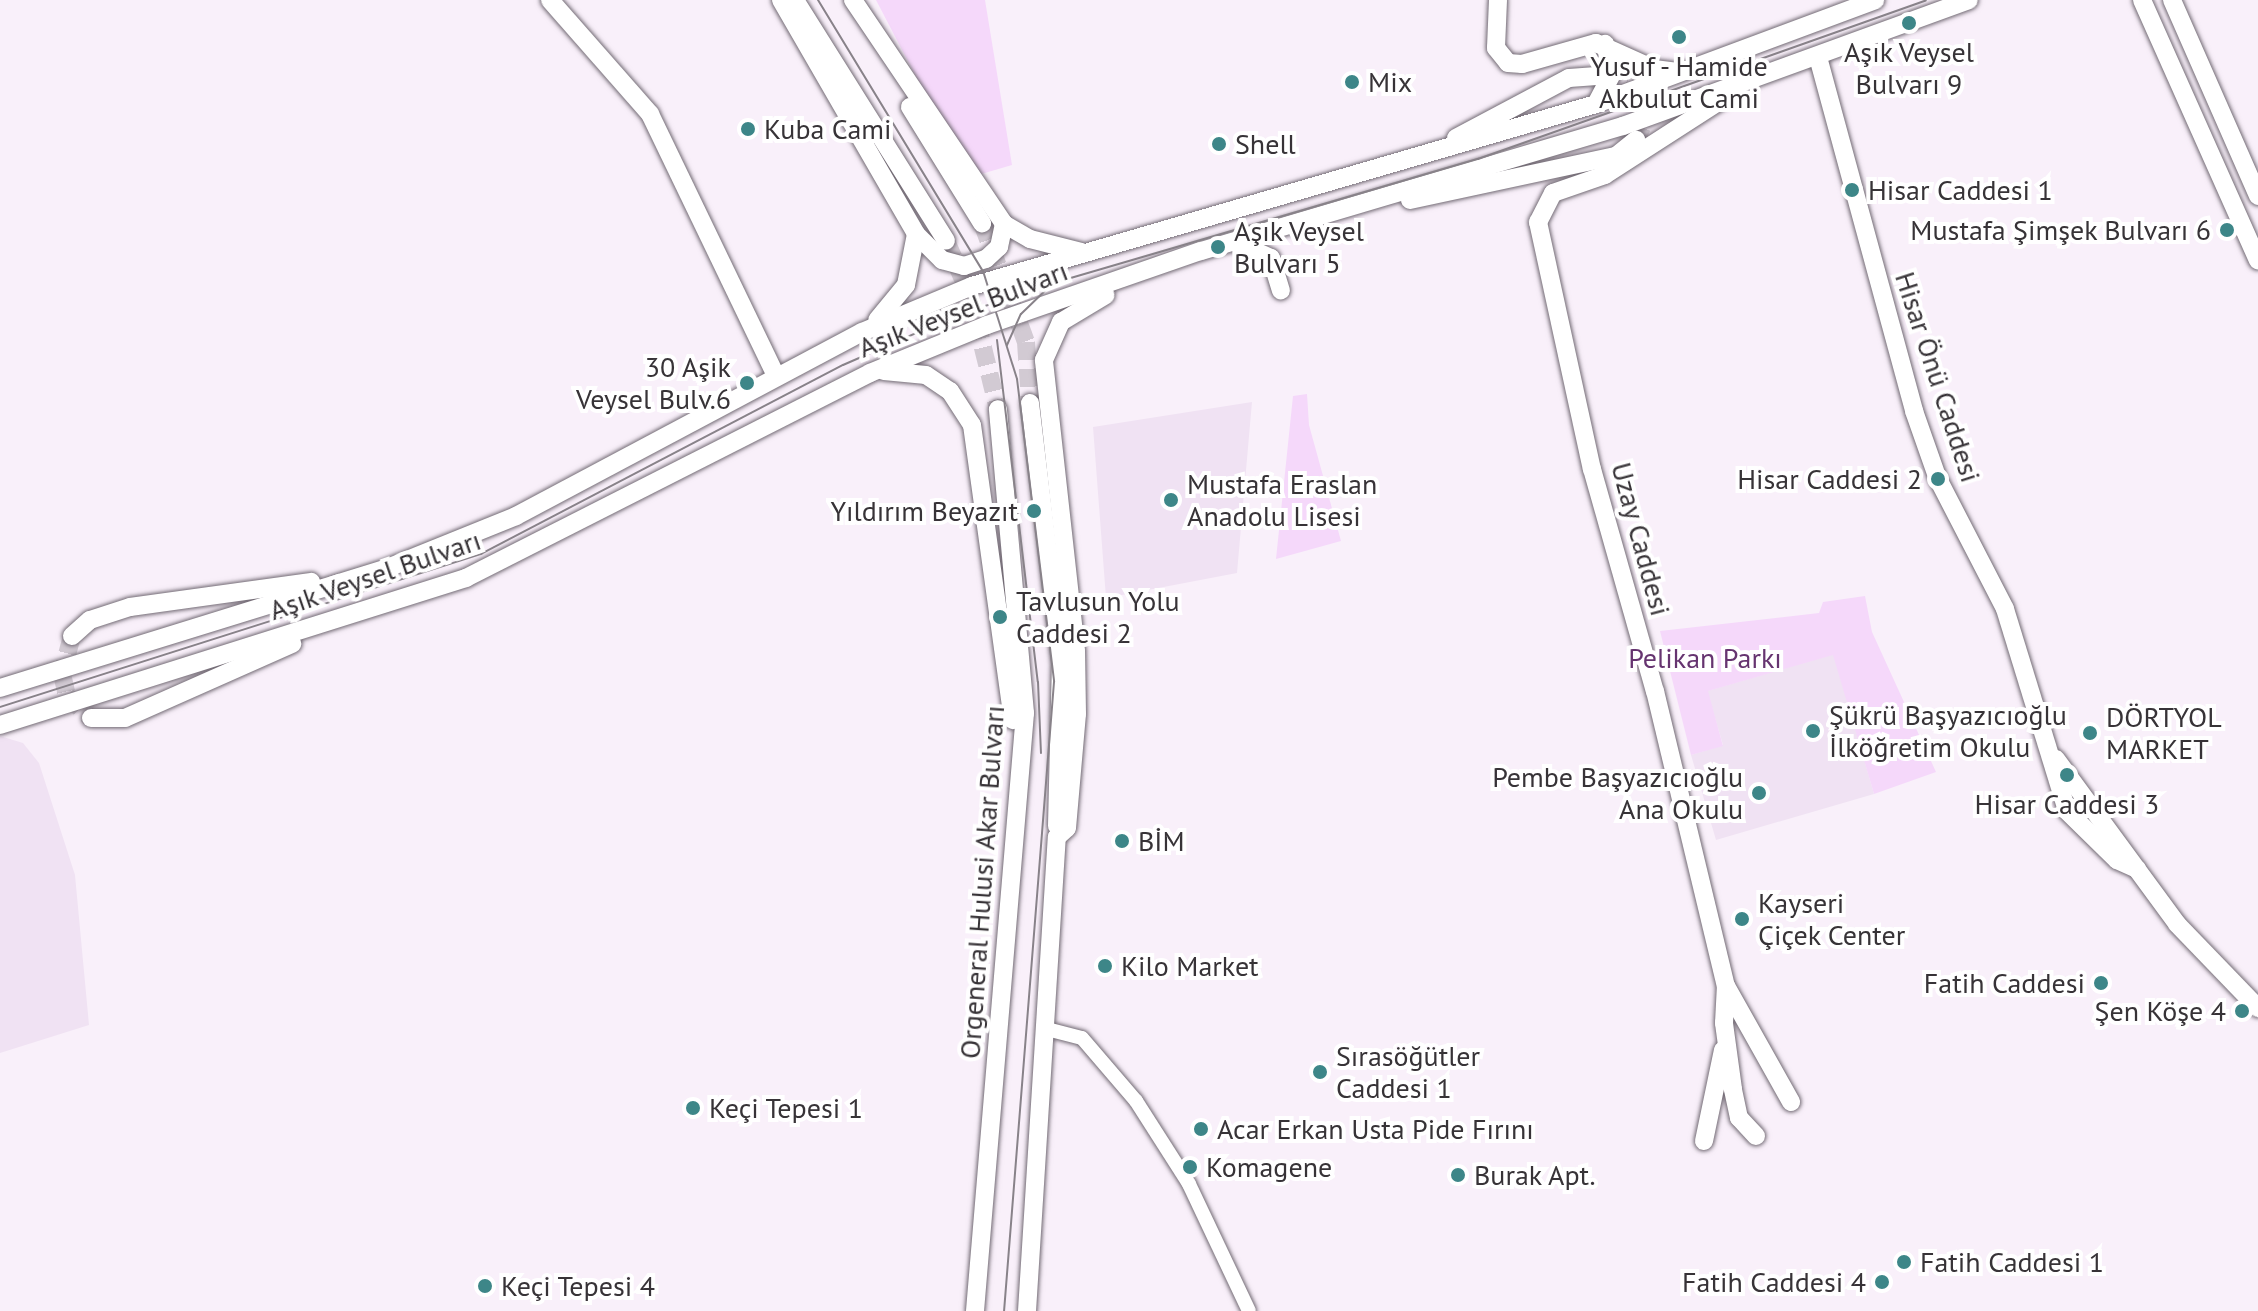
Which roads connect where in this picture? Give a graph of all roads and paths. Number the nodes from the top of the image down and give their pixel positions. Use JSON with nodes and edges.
{"nodes":[{"id":1,"x":550,"y":0,"type":"edge"},
{"id":2,"x":781,"y":0,"type":"edge"},
{"id":3,"x":795,"y":0,"type":"edge"},
{"id":4,"x":842,"y":0,"type":"edge"},
{"id":5,"x":853,"y":0,"type":"edge"},
{"id":6,"x":1498,"y":0,"type":"edge"},
{"id":7,"x":1875,"y":0,"type":"edge"},
{"id":8,"x":1969,"y":0,"type":"edge"},
{"id":9,"x":2129,"y":0,"type":"edge"},
{"id":10,"x":2142,"y":0,"type":"edge"},
{"id":11,"x":2172,"y":0,"type":"edge"},
{"id":12,"x":2150,"y":20,"type":"junction"},
{"id":13,"x":1605,"y":44,"type":"junction"},
{"id":14,"x":1818,"y":57,"type":"junction"},
{"id":15,"x":1689,"y":71,"type":"junction"},
{"id":16,"x":1600,"y":76,"type":"tunnel mouth"},
{"id":17,"x":1744,"y":84,"type":"junction"},
{"id":18,"x":1596,"y":104,"type":"junction"},
{"id":19,"x":1636,"y":140,"type":"dead end"},
{"id":20,"x":1419,"y":159,"type":"junction"},
{"id":21,"x":2258,"y":196,"type":"edge"},
{"id":22,"x":1317,"y":218,"type":"junction"},
{"id":23,"x":982,"y":223,"type":"tunnel mouth"},
{"id":24,"x":1004,"y":224,"type":"junction"},
{"id":25,"x":916,"y":234,"type":"junction"},
{"id":26,"x":946,"y":241,"type":"tunnel mouth"},
{"id":27,"x":1234,"y":243,"type":"junction"},
{"id":28,"x":1084,"y":252,"type":"junction"},
{"id":29,"x":2258,"y":260,"type":"edge"},
{"id":30,"x":1143,"y":270,"type":"junction"},
{"id":31,"x":1281,"y":291,"type":"dead end"},
{"id":32,"x":862,"y":332,"type":"junction"},
{"id":33,"x":870,"y":373,"type":"junction"},
{"id":34,"x":776,"y":376,"type":"junction"},
{"id":35,"x":1030,"y":403,"type":"tunnel mouth"},
{"id":36,"x":998,"y":409,"type":"tunnel mouth"},
{"id":37,"x":385,"y":569,"type":"junction"},
{"id":38,"x":345,"y":619,"type":"junction"},
{"id":39,"x":72,"y":636,"type":"tunnel mouth"},
{"id":40,"x":0,"y":688,"type":"edge"},
{"id":41,"x":91,"y":718,"type":"dead end"},
{"id":42,"x":0,"y":725,"type":"edge"},
{"id":43,"x":2049,"y":749,"type":"junction"},
{"id":44,"x":1015,"y":802,"type":"junction"},
{"id":45,"x":1057,"y":837,"type":"junction"},
{"id":46,"x":2137,"y":869,"type":"junction"},
{"id":47,"x":1726,"y":986,"type":"junction"},
{"id":48,"x":2258,"y":1008,"type":"edge"},
{"id":49,"x":1043,"y":1028,"type":"junction"},
{"id":50,"x":1726,"y":1035,"type":"junction"},
{"id":51,"x":1791,"y":1102,"type":"dead end"},
{"id":52,"x":1756,"y":1136,"type":"dead end"},
{"id":53,"x":1704,"y":1141,"type":"dead end"},
{"id":54,"x":975,"y":1311,"type":"edge"},
{"id":55,"x":1027,"y":1311,"type":"edge"},
{"id":56,"x":1249,"y":1311,"type":"edge"}],
"edges":[{"from":1,"to":34,"type":"main road"},
{"from":2,"to":25,"type":"main road"},
{"from":3,"to":26,"type":"main road"},
{"from":4,"to":23,"type":"main road"},
{"from":5,"to":24,"type":"main road"},
{"from":6,"to":13,"type":"main road"},
{"from":7,"to":15,"type":"main road","name":"Aşık Veysel Bulvarı"},
{"from":8,"to":14,"type":"main road","name":"Aşık Veysel Bulvarı"},
{"from":9,"to":12,"type":"main road"},
{"from":10,"to":12,"type":"main road"},
{"from":11,"to":21,"type":"main road"},
{"from":12,"to":29,"type":"main road"},
{"from":13,"to":15,"type":"main road"},
{"from":13,"to":18,"type":"main road"},
{"from":14,"to":17,"type":"main road","name":"Aşık Veysel Bulvarı"},
{"from":14,"to":43,"type":"main road","name":"Hisar Önü Caddesi"},
{"from":15,"to":18,"type":"main road","name":"Aşık Veysel Bulvarı"},
{"from":16,"to":20,"type":"main road"},
{"from":17,"to":22,"type":"main road","name":"Aşık Veysel Bulvarı"},
{"from":17,"to":47,"type":"main road","name":"Uzay Caddesi"},
{"from":18,"to":20,"type":"main road","name":"Aşık Veysel Bulvarı"},
{"from":19,"to":22,"type":"main road"},
{"from":20,"to":28,"type":"main road","name":"Aşık Veysel Bulvarı"},
{"from":22,"to":27,"type":"main road","name":"Aşık Veysel Bulvarı"},
{"from":24,"to":25,"type":"main road"},
{"from":24,"to":28,"type":"main road"},
{"from":25,"to":32,"type":"main road"},
{"from":27,"to":30,"type":"main road","name":"Aşık Veysel Bulvarı"},
{"from":27,"to":31,"type":"main road"},
{"from":28,"to":32,"type":"main road","name":"Aşık Veysel Bulvarı"},
{"from":30,"to":33,"type":"main road","name":"Aşık Veysel Bulvarı"},
{"from":30,"to":45,"type":"main road"},
{"from":32,"to":34,"type":"main road","name":"Aşık Veysel Bulvarı"},
{"from":33,"to":38,"type":"main road","name":"Aşık Veysel Bulvarı"},
{"from":33,"to":44,"type":"main road"},
{"from":34,"to":37,"type":"main road","name":"Aşık Veysel Bulvarı"},
{"from":35,"to":45,"type":"main road"},
{"from":36,"to":44,"type":"main road","name":"Orgeneral Hulusi Akar Bulvarı"},
{"from":37,"to":39,"type":"main road"},
{"from":37,"to":40,"type":"main road","name":"Aşık Veysel Bulvarı"},
{"from":38,"to":41,"type":"main road"},
{"from":38,"to":42,"type":"main road","name":"Aşık Veysel Bulvarı"},
{"from":43,"to":46,"type":"main road","name":"Hisar Önü Caddesi"},
{"from":43,"to":46,"type":"main road","name":"Hisar Önü Caddesi"},
{"from":44,"to":54,"type":"main road","name":"Orgeneral Hulusi Akar Bulvarı"},
{"from":45,"to":49,"type":"main road"},
{"from":46,"to":48,"type":"main road","name":"Hisar Önü Caddesi"},
{"from":47,"to":50,"type":"main road","name":"Uzay Caddesi"},
{"from":47,"to":51,"type":"main road","name":"Uzay Caddesi"},
{"from":49,"to":55,"type":"main road"},
{"from":49,"to":56,"type":"street"},
{"from":50,"to":52,"type":"main road","name":"Uzay Caddesi"},
{"from":50,"to":53,"type":"main road"}]}
